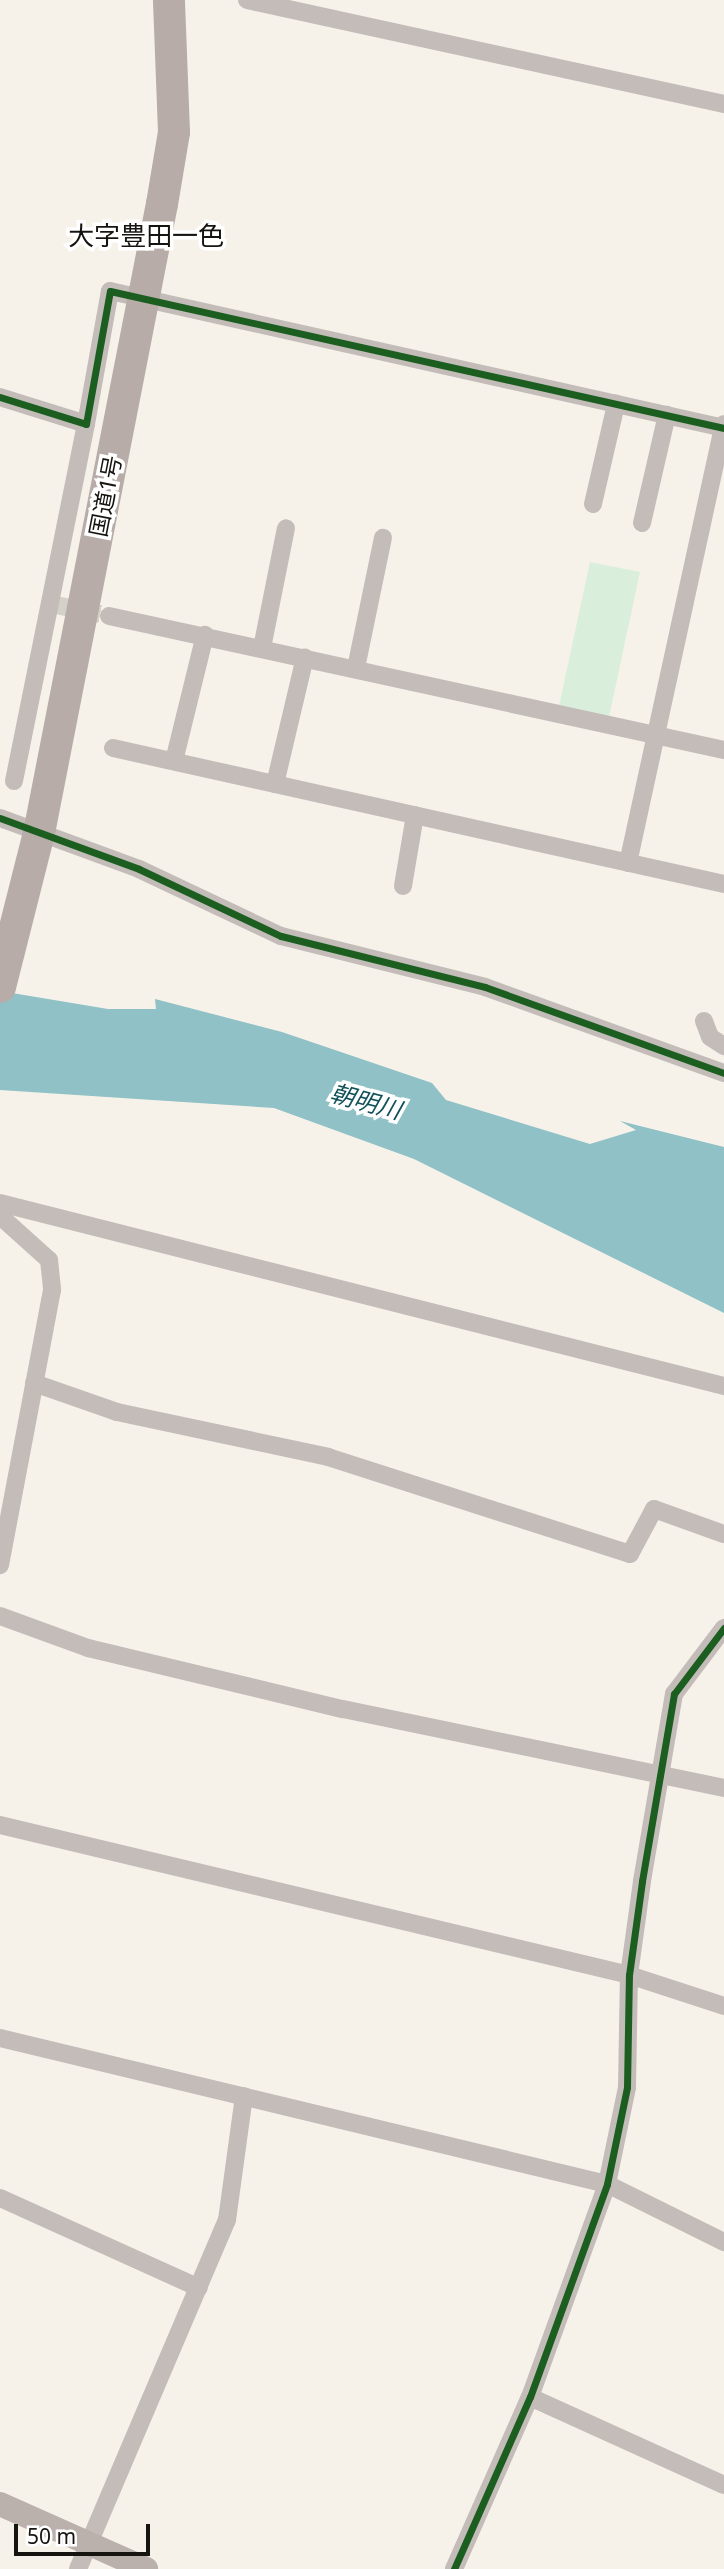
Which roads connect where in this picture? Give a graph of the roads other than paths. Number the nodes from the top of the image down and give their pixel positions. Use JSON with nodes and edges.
{"nodes":[{"id":1,"x":169,"y":0,"type":"edge"},
{"id":2,"x":247,"y":0,"type":"edge"},
{"id":3,"x":724,"y":104,"type":"edge"},
{"id":4,"x":146,"y":300,"type":"junction"},
{"id":5,"x":0,"y":397,"type":"edge"},
{"id":6,"x":616,"y":404,"type":"junction"},
{"id":7,"x":667,"y":415,"type":"junction"},
{"id":8,"x":86,"y":424,"type":"junction"},
{"id":9,"x":724,"y":426,"type":"edge"},
{"id":10,"x":593,"y":504,"type":"dead end"},
{"id":11,"x":642,"y":523,"type":"dead end"},
{"id":12,"x":286,"y":527,"type":"dead end"},
{"id":13,"x":383,"y":538,"type":"dead end"},
{"id":14,"x":109,"y":616,"type":"tunnel mouth"},
{"id":15,"x":205,"y":635,"type":"junction"},
{"id":16,"x":262,"y":648,"type":"junction"},
{"id":17,"x":305,"y":657,"type":"junction"},
{"id":18,"x":356,"y":668,"type":"junction"},
{"id":19,"x":655,"y":734,"type":"junction"},
{"id":20,"x":113,"y":748,"type":"dead end"},
{"id":21,"x":724,"y":750,"type":"edge"},
{"id":22,"x":174,"y":761,"type":"junction"},
{"id":23,"x":14,"y":781,"type":"dead end"},
{"id":24,"x":275,"y":784,"type":"junction"},
{"id":25,"x":415,"y":815,"type":"junction"},
{"id":26,"x":0,"y":818,"type":"edge"},
{"id":27,"x":38,"y":833,"type":"junction"},
{"id":28,"x":628,"y":863,"type":"junction"},
{"id":29,"x":724,"y":884,"type":"edge"},
{"id":30,"x":403,"y":886,"type":"dead end"},
{"id":31,"x":0,"y":987,"type":"edge"},
{"id":32,"x":704,"y":1021,"type":"dead end"},
{"id":33,"x":724,"y":1046,"type":"edge"},
{"id":34,"x":724,"y":1073,"type":"edge"},
{"id":35,"x":0,"y":1203,"type":"edge"},
{"id":36,"x":0,"y":1216,"type":"edge"},
{"id":37,"x":34,"y":1382,"type":"junction"},
{"id":38,"x":724,"y":1386,"type":"edge"},
{"id":39,"x":724,"y":1534,"type":"edge"},
{"id":40,"x":0,"y":1565,"type":"edge"},
{"id":41,"x":0,"y":1616,"type":"edge"},
{"id":42,"x":724,"y":1629,"type":"edge"},
{"id":43,"x":716,"y":1656,"type":"edge"},
{"id":44,"x":657,"y":1779,"type":"junction"},
{"id":45,"x":724,"y":1788,"type":"edge"},
{"id":46,"x":0,"y":1825,"type":"edge"},
{"id":47,"x":629,"y":1976,"type":"junction"},
{"id":48,"x":724,"y":2006,"type":"edge"},
{"id":49,"x":0,"y":2038,"type":"edge"},
{"id":50,"x":244,"y":2096,"type":"junction"},
{"id":51,"x":607,"y":2184,"type":"junction"},
{"id":52,"x":0,"y":2198,"type":"edge"},
{"id":53,"x":724,"y":2242,"type":"edge"},
{"id":54,"x":200,"y":2288,"type":"junction"},
{"id":55,"x":530,"y":2397,"type":"junction"},
{"id":56,"x":724,"y":2485,"type":"edge"},
{"id":57,"x":0,"y":2504,"type":"edge"},
{"id":58,"x":89,"y":2544,"type":"junction"},
{"id":59,"x":78,"y":2569,"type":"edge"},
{"id":60,"x":146,"y":2569,"type":"edge"},
{"id":61,"x":454,"y":2569,"type":"edge"}],
"edges":[{"from":1,"to":4,"type":"highway","name":"国道1号"},
{"from":2,"to":3,"type":"street"},
{"from":4,"to":6,"type":"street"},
{"from":4,"to":8,"type":"street"},
{"from":4,"to":27,"type":"highway","name":"国道1号"},
{"from":5,"to":8,"type":"street"},
{"from":6,"to":7,"type":"street"},
{"from":6,"to":10,"type":"street"},
{"from":7,"to":9,"type":"street"},
{"from":7,"to":11,"type":"street"},
{"from":8,"to":23,"type":"street"},
{"from":9,"to":19,"type":"street"},
{"from":12,"to":16,"type":"street"},
{"from":13,"to":18,"type":"street"},
{"from":14,"to":15,"type":"street"},
{"from":15,"to":16,"type":"street"},
{"from":15,"to":22,"type":"street"},
{"from":16,"to":17,"type":"street"},
{"from":17,"to":18,"type":"street"},
{"from":17,"to":24,"type":"street"},
{"from":18,"to":19,"type":"street"},
{"from":19,"to":21,"type":"street"},
{"from":19,"to":28,"type":"street"},
{"from":20,"to":22,"type":"street"},
{"from":22,"to":24,"type":"street"},
{"from":24,"to":25,"type":"street"},
{"from":25,"to":28,"type":"street"},
{"from":25,"to":30,"type":"street"},
{"from":26,"to":27,"type":"street"},
{"from":27,"to":31,"type":"highway","name":"国道1号"},
{"from":27,"to":34,"type":"street"},
{"from":28,"to":29,"type":"street"},
{"from":32,"to":33,"type":"street"},
{"from":35,"to":38,"type":"street"},
{"from":36,"to":37,"type":"street"},
{"from":37,"to":39,"type":"street"},
{"from":37,"to":40,"type":"street"},
{"from":41,"to":44,"type":"street"},
{"from":42,"to":43,"type":"street"},
{"from":43,"to":44,"type":"street"},
{"from":44,"to":45,"type":"street"},
{"from":44,"to":47,"type":"street"},
{"from":46,"to":47,"type":"street"},
{"from":47,"to":48,"type":"street"},
{"from":47,"to":51,"type":"street"},
{"from":49,"to":50,"type":"street"},
{"from":50,"to":51,"type":"street"},
{"from":50,"to":54,"type":"street"},
{"from":51,"to":53,"type":"street"},
{"from":51,"to":55,"type":"street"},
{"from":52,"to":54,"type":"street"},
{"from":54,"to":58,"type":"street"},
{"from":55,"to":56,"type":"street"},
{"from":55,"to":61,"type":"street"},
{"from":57,"to":58,"type":"street"},
{"from":58,"to":59,"type":"street"},
{"from":58,"to":60,"type":"street"}]}
